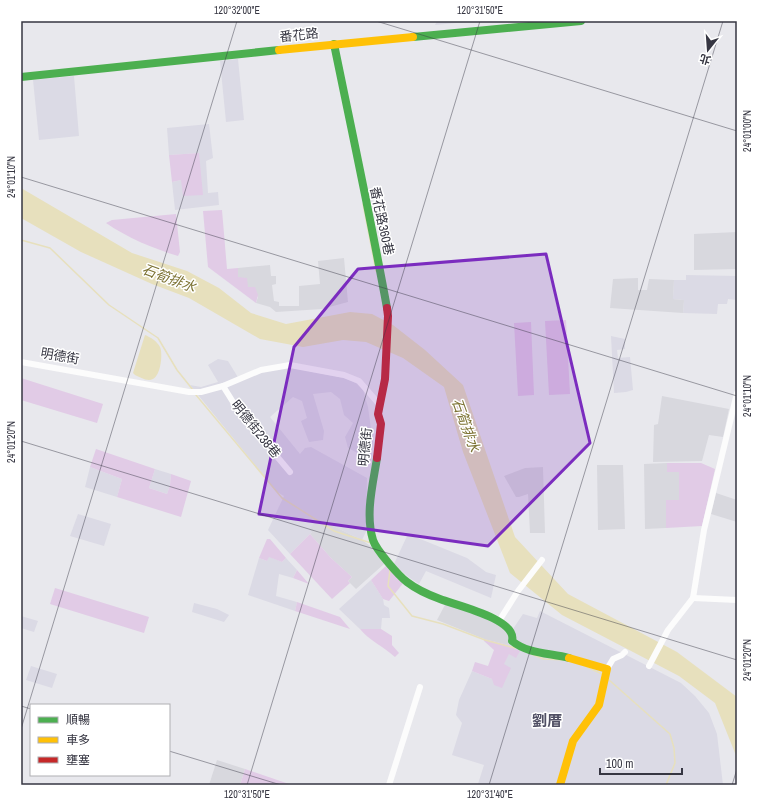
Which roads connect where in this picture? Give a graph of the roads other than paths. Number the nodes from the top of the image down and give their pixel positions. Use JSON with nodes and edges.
{"nodes":[{"id":1,"x":581,"y":21,"type":"edge"},
{"id":2,"x":334,"y":44,"type":"junction"},
{"id":3,"x":21,"y":78,"type":"edge"},
{"id":4,"x":21,"y":362,"type":"edge"},
{"id":5,"x":223,"y":386,"type":"junction"},
{"id":6,"x":737,"y":393,"type":"edge"},
{"id":7,"x":379,"y":404,"type":"junction"},
{"id":8,"x":290,"y":472,"type":"dead end"},
{"id":9,"x":542,"y":560,"type":"dead end"},
{"id":10,"x":693,"y":598,"type":"junction"},
{"id":11,"x":737,"y":600,"type":"edge"},
{"id":12,"x":499,"y":621,"type":"junction"},
{"id":13,"x":624,"y":652,"type":"dead end"},
{"id":14,"x":649,"y":666,"type":"dead end"},
{"id":15,"x":607,"y":669,"type":"junction"},
{"id":16,"x":420,"y":687,"type":"dead end"},
{"id":17,"x":389,"y":785,"type":"edge"},
{"id":18,"x":560,"y":785,"type":"edge"}],
"edges":[{"from":1,"to":2,"type":"street","name":"番花路"},
{"from":2,"to":3,"type":"street","name":"番花路"},
{"from":2,"to":7,"type":"street","name":"番花路360巷"},
{"from":4,"to":5,"type":"street","name":"明德街"},
{"from":5,"to":7,"type":"street","name":"明德街"},
{"from":5,"to":8,"type":"street","name":"明德街238巷"},
{"from":6,"to":10,"type":"street"},
{"from":7,"to":12,"type":"street","name":"明德街"},
{"from":9,"to":12,"type":"street"},
{"from":10,"to":11,"type":"street"},
{"from":10,"to":14,"type":"street"},
{"from":12,"to":15,"type":"street","name":"明德街"},
{"from":13,"to":15,"type":"street"},
{"from":15,"to":18,"type":"street"},
{"from":16,"to":17,"type":"street"}]}
